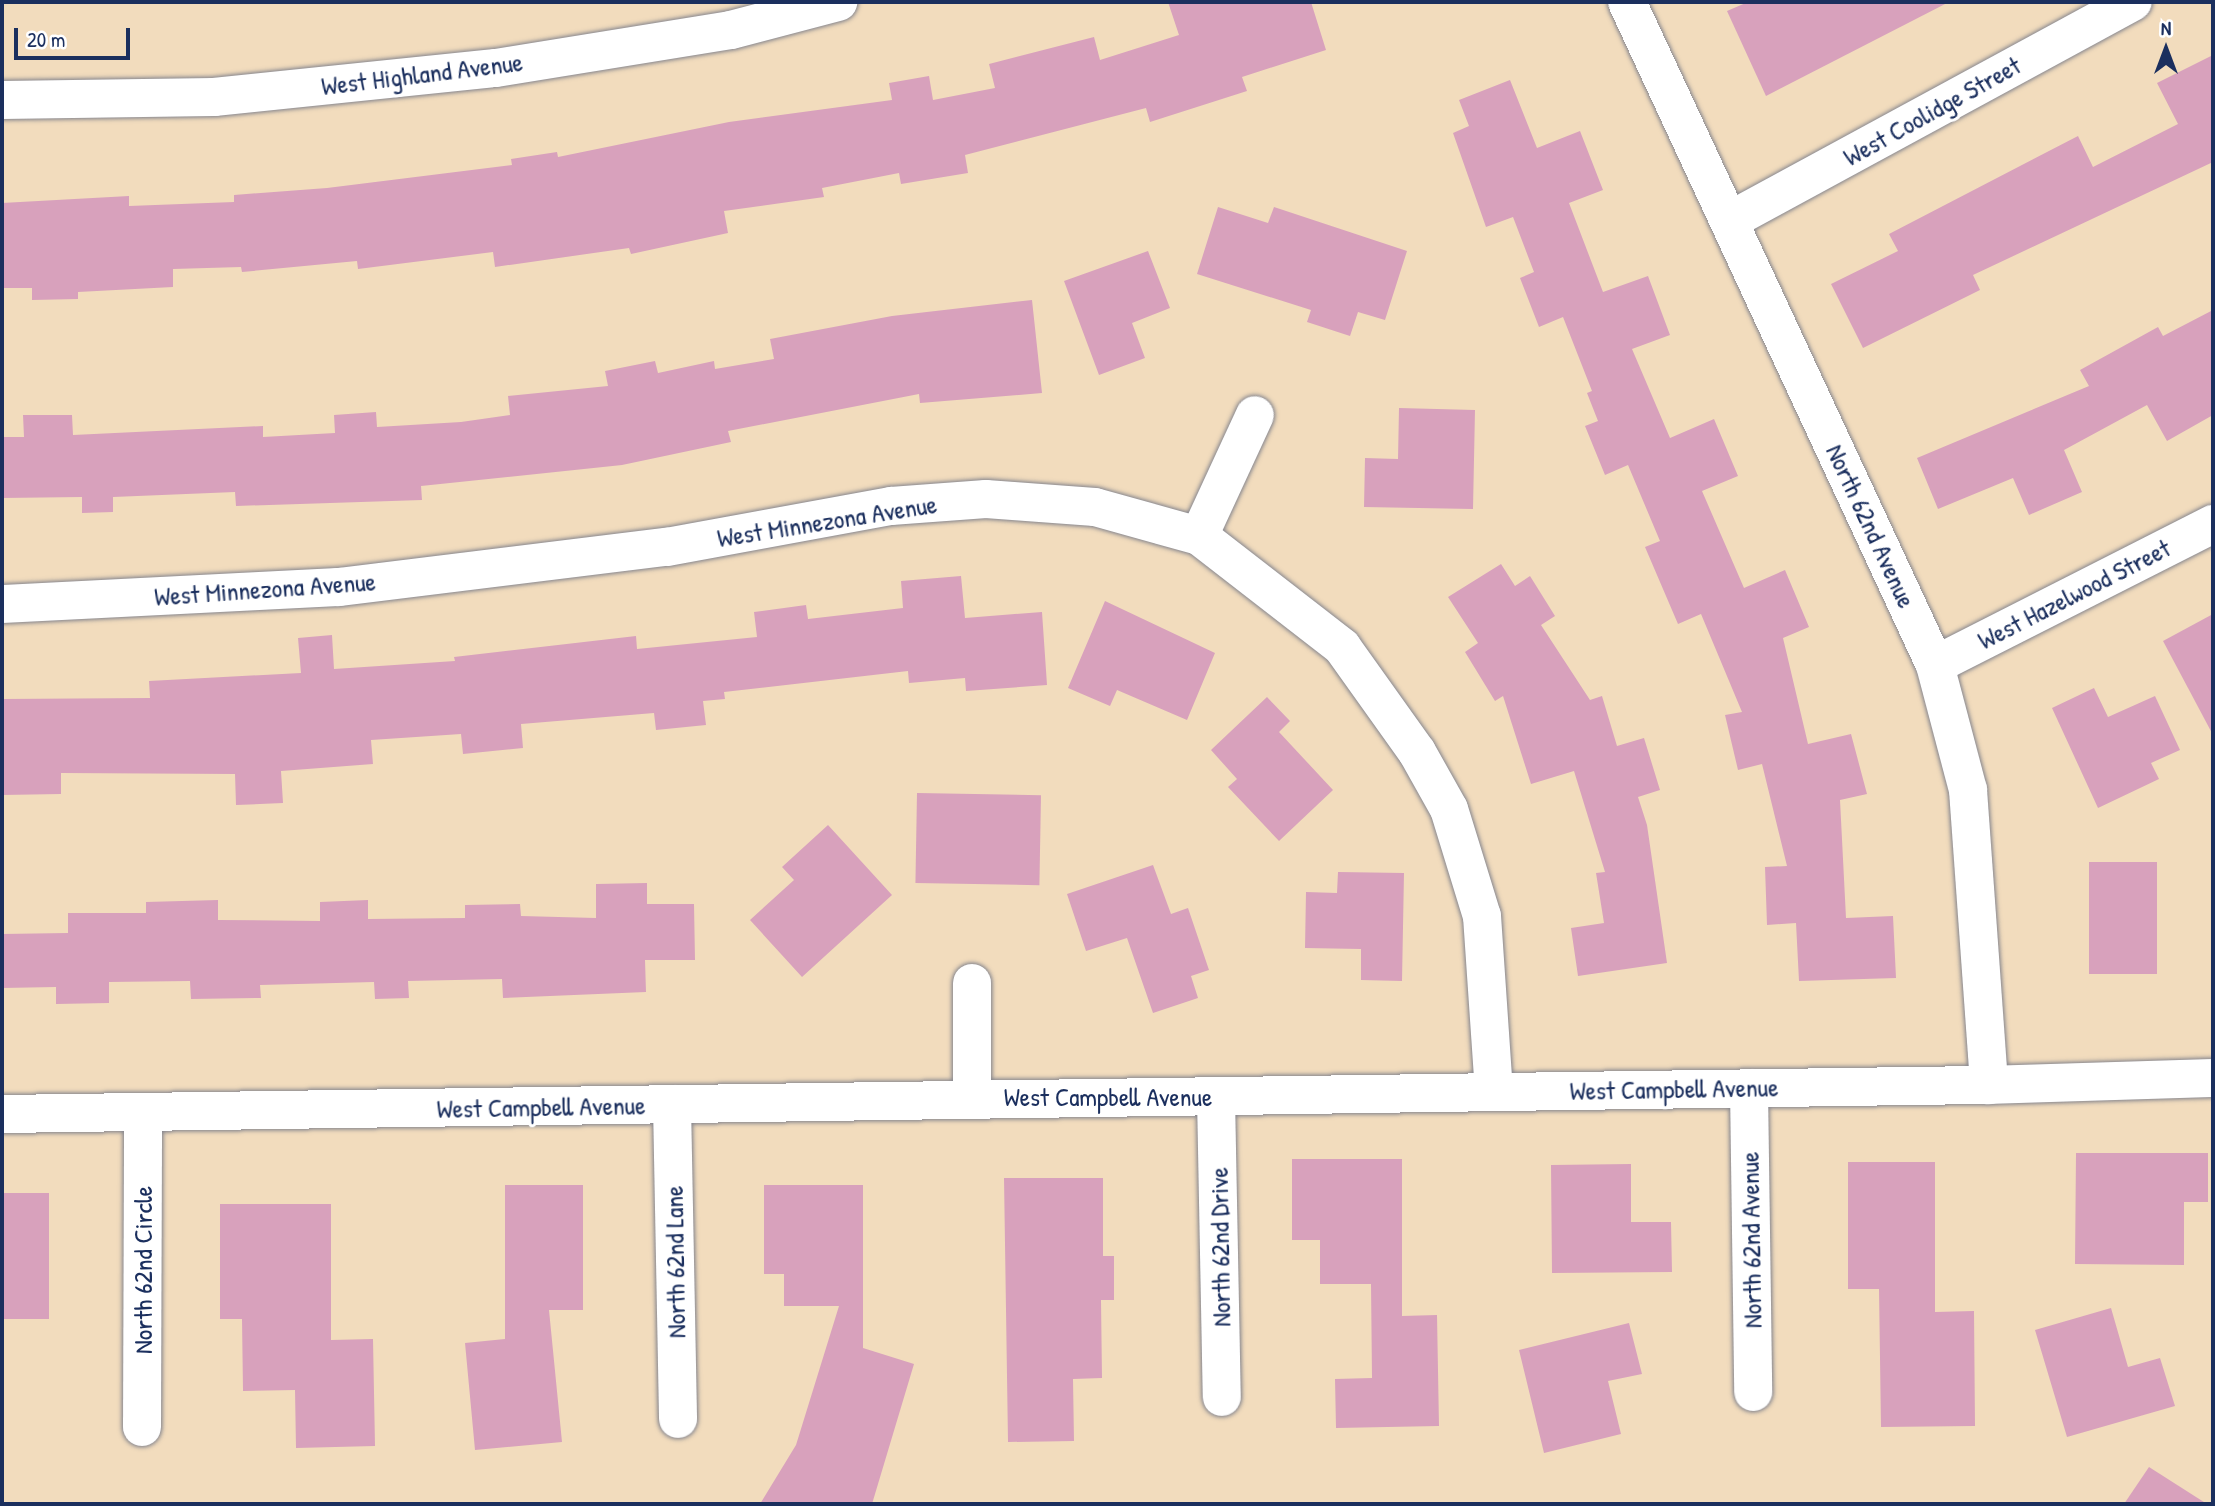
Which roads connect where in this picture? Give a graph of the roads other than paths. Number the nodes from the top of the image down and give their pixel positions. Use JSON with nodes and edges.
{"nodes":[{"id":1,"x":838,"y":2,"type":"edge"},
{"id":2,"x":1627,"y":2,"type":"edge"},
{"id":3,"x":2133,"y":2,"type":"edge"},
{"id":4,"x":2,"y":100,"type":"edge"},
{"id":5,"x":1731,"y":220,"type":"junction"},
{"id":6,"x":1255,"y":415,"type":"dead end"},
{"id":7,"x":2213,"y":524,"type":"edge"},
{"id":8,"x":1199,"y":536,"type":"junction"},
{"id":9,"x":2,"y":604,"type":"edge"},
{"id":10,"x":1935,"y":665,"type":"junction"},
{"id":11,"x":972,"y":983,"type":"dead end"},
{"id":12,"x":2213,"y":1077,"type":"edge"},
{"id":13,"x":1989,"y":1085,"type":"junction"},
{"id":14,"x":1749,"y":1088,"type":"junction"},
{"id":15,"x":1494,"y":1091,"type":"junction"},
{"id":16,"x":1216,"y":1097,"type":"junction"},
{"id":17,"x":972,"y":1098,"type":"junction"},
{"id":18,"x":672,"y":1104,"type":"junction"},
{"id":19,"x":144,"y":1113,"type":"junction"},
{"id":20,"x":2,"y":1114,"type":"edge"},
{"id":21,"x":1753,"y":1392,"type":"dead end"},
{"id":22,"x":1222,"y":1397,"type":"dead end"},
{"id":23,"x":678,"y":1419,"type":"dead end"},
{"id":24,"x":142,"y":1427,"type":"dead end"}],
"edges":[{"from":1,"to":4,"type":"street","name":"West Highland Avenue"},
{"from":2,"to":5,"type":"street","name":"North 62nd Avenue"},
{"from":3,"to":5,"type":"street","name":"West Coolidge Street"},
{"from":5,"to":10,"type":"street","name":"North 62nd Avenue"},
{"from":6,"to":8,"type":"street"},
{"from":7,"to":10,"type":"street","name":"West Hazelwood Street"},
{"from":8,"to":9,"type":"street","name":"West Minnezona Avenue"},
{"from":8,"to":15,"type":"street","name":"West Minnezona Avenue"},
{"from":10,"to":13,"type":"street","name":"North 62nd Avenue"},
{"from":11,"to":17,"type":"street"},
{"from":12,"to":13,"type":"street","name":"West Campbell Avenue"},
{"from":13,"to":14,"type":"street","name":"West Campbell Avenue"},
{"from":14,"to":15,"type":"street","name":"West Campbell Avenue"},
{"from":14,"to":21,"type":"street","name":"North 62nd Avenue"},
{"from":15,"to":16,"type":"street","name":"West Campbell Avenue"},
{"from":16,"to":17,"type":"street","name":"West Campbell Avenue"},
{"from":16,"to":22,"type":"street","name":"North 62nd Drive"},
{"from":17,"to":18,"type":"street","name":"West Campbell Avenue"},
{"from":18,"to":19,"type":"street","name":"West Campbell Avenue"},
{"from":18,"to":23,"type":"street","name":"North 62nd Lane"},
{"from":19,"to":20,"type":"street","name":"West Campbell Avenue"},
{"from":19,"to":24,"type":"street","name":"North 62nd Circle"}]}
